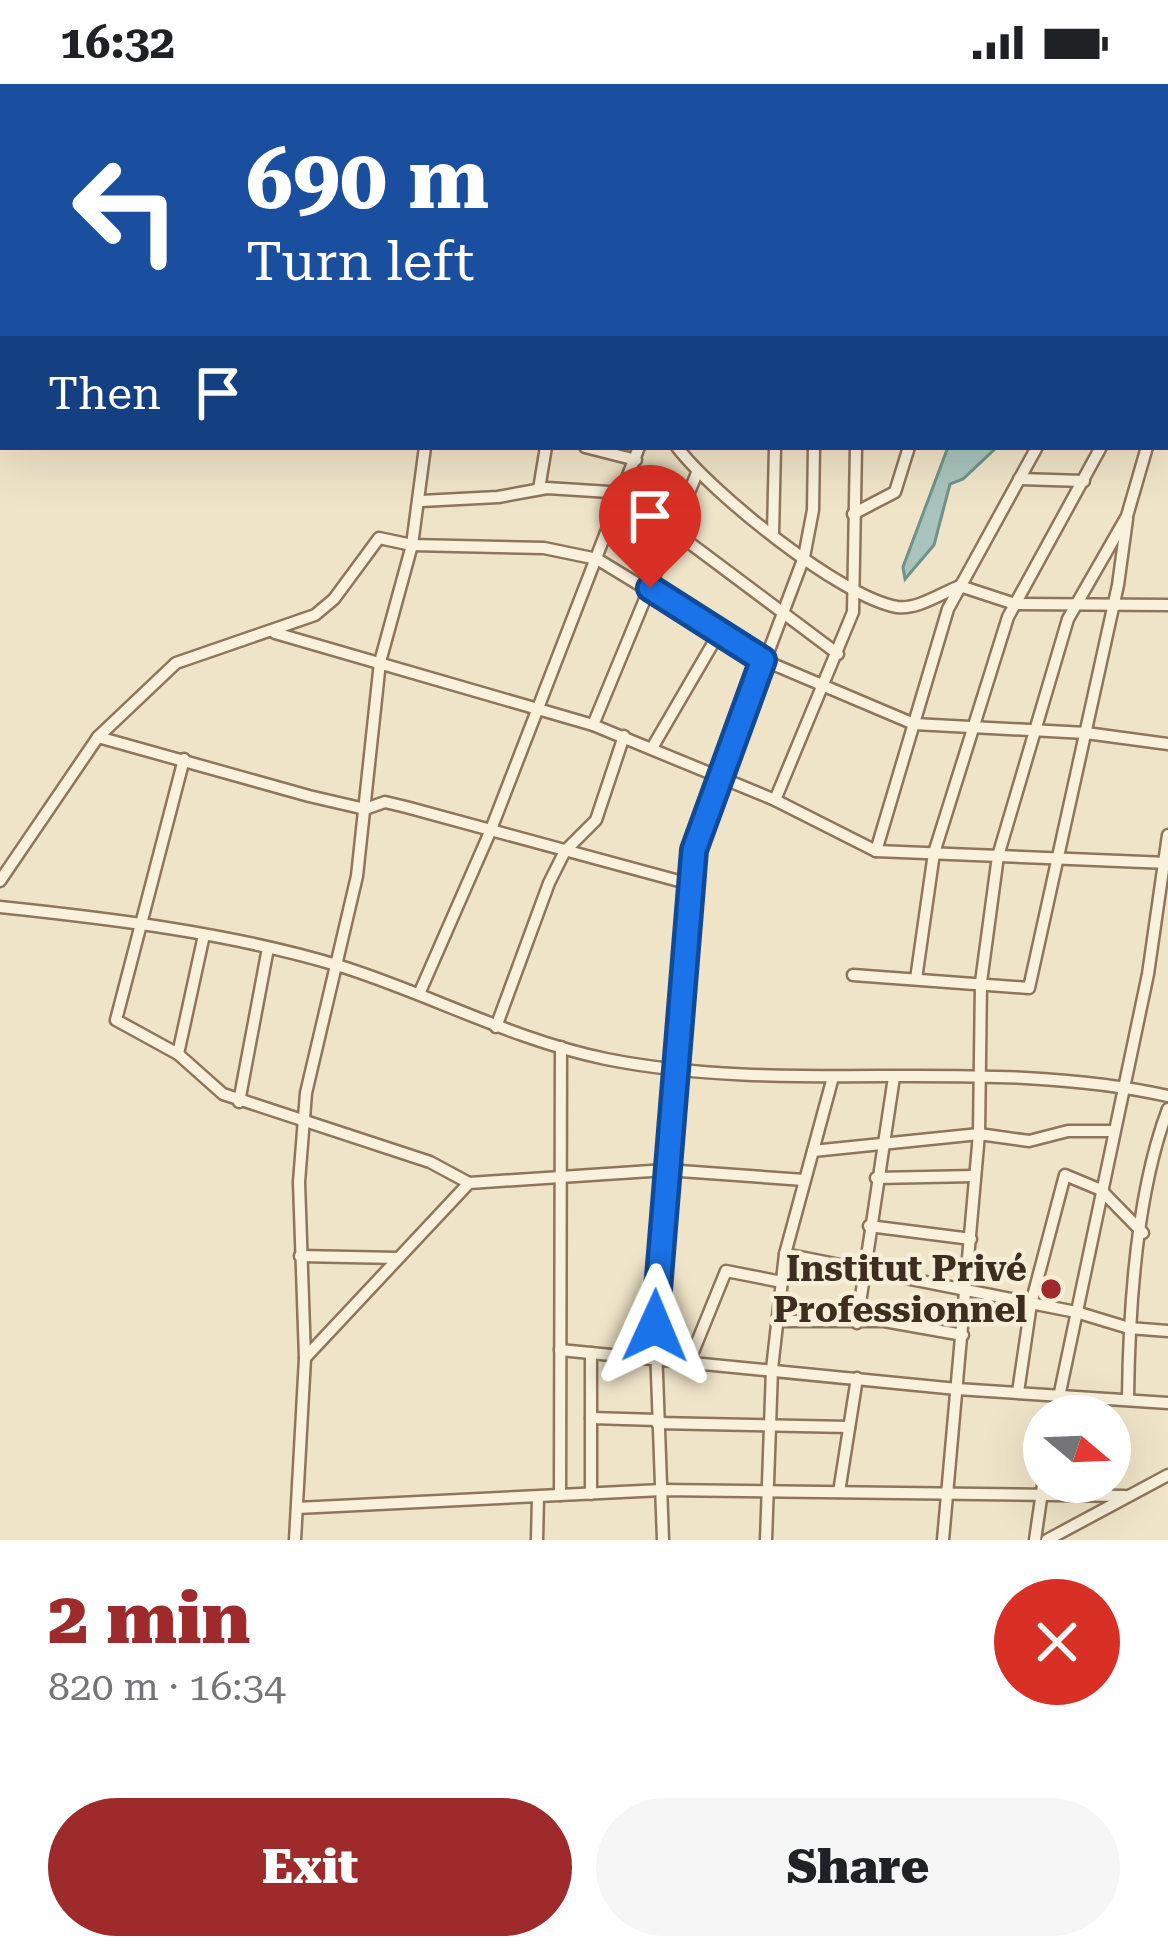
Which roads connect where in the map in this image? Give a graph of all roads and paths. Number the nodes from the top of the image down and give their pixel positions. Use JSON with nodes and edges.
{"nodes":[{"id":1,"x":425,"y":450,"type":"edge"},
{"id":2,"x":545,"y":450,"type":"edge"},
{"id":3,"x":679,"y":450,"type":"edge"},
{"id":4,"x":775,"y":450,"type":"edge"},
{"id":5,"x":814,"y":450,"type":"edge"},
{"id":6,"x":856,"y":450,"type":"edge"},
{"id":7,"x":908,"y":450,"type":"edge"},
{"id":8,"x":1034,"y":450,"type":"edge"},
{"id":9,"x":1100,"y":450,"type":"edge"},
{"id":10,"x":1146,"y":450,"type":"edge"},
{"id":11,"x":637,"y":453,"type":"edge"},
{"id":12,"x":697,"y":473,"type":"junction"},
{"id":13,"x":1019,"y":479,"type":"junction"},
{"id":14,"x":1084,"y":481,"type":"junction"},
{"id":15,"x":538,"y":489,"type":"junction"},
{"id":16,"x":625,"y":493,"type":"junction"},
{"id":17,"x":421,"y":500,"type":"junction"},
{"id":18,"x":854,"y":514,"type":"junction"},
{"id":19,"x":1127,"y":516,"type":"junction"},
{"id":20,"x":674,"y":532,"type":"junction"},
{"id":21,"x":773,"y":534,"type":"junction"},
{"id":22,"x":412,"y":545,"type":"junction"},
{"id":23,"x":804,"y":557,"type":"junction"},
{"id":24,"x":597,"y":559,"type":"junction"},
{"id":25,"x":850,"y":584,"type":"junction"},
{"id":26,"x":960,"y":586,"type":"junction"},
{"id":27,"x":650,"y":588,"type":"junction"},
{"id":28,"x":1168,"y":590,"type":"edge"},
{"id":29,"x":1075,"y":602,"type":"junction"},
{"id":30,"x":1015,"y":604,"type":"junction"},
{"id":31,"x":1114,"y":604,"type":"junction"},
{"id":32,"x":1166,"y":605,"type":"edge"},
{"id":33,"x":782,"y":615,"type":"junction"},
{"id":34,"x":275,"y":633,"type":"junction"},
{"id":35,"x":718,"y":633,"type":"junction"},
{"id":36,"x":838,"y":653,"type":"junction"},
{"id":37,"x":763,"y":660,"type":"junction"},
{"id":38,"x":380,"y":662,"type":"junction"},
{"id":39,"x":825,"y":686,"type":"junction"},
{"id":40,"x":536,"y":704,"type":"junction"},
{"id":41,"x":914,"y":724,"type":"junction"},
{"id":42,"x":593,"y":725,"type":"junction"},
{"id":43,"x":974,"y":727,"type":"junction"},
{"id":44,"x":1036,"y":729,"type":"junction"},
{"id":45,"x":1086,"y":733,"type":"junction"},
{"id":46,"x":624,"y":736,"type":"junction"},
{"id":47,"x":98,"y":737,"type":"junction"},
{"id":48,"x":1168,"y":744,"type":"edge"},
{"id":49,"x":652,"y":748,"type":"junction"},
{"id":50,"x":184,"y":759,"type":"junction"},
{"id":51,"x":719,"y":779,"type":"junction"},
{"id":52,"x":775,"y":800,"type":"junction"},
{"id":53,"x":365,"y":809,"type":"junction"},
{"id":54,"x":490,"y":832,"type":"junction"},
{"id":55,"x":1168,"y":835,"type":"edge"},
{"id":56,"x":566,"y":851,"type":"junction"},
{"id":57,"x":876,"y":851,"type":"junction"},
{"id":58,"x":934,"y":853,"type":"junction"},
{"id":59,"x":998,"y":856,"type":"junction"},
{"id":60,"x":1057,"y":857,"type":"junction"},
{"id":61,"x":1166,"y":863,"type":"edge"},
{"id":62,"x":0,"y":881,"type":"edge"},
{"id":63,"x":690,"y":884,"type":"junction"},
{"id":64,"x":0,"y":907,"type":"edge"},
{"id":65,"x":139,"y":922,"type":"junction"},
{"id":66,"x":204,"y":935,"type":"junction"},
{"id":67,"x":268,"y":948,"type":"junction"},
{"id":68,"x":337,"y":965,"type":"junction"},
{"id":69,"x":853,"y":975,"type":"dead end"},
{"id":70,"x":916,"y":979,"type":"junction"},
{"id":71,"x":981,"y":982,"type":"junction"},
{"id":72,"x":419,"y":994,"type":"junction"},
{"id":73,"x":496,"y":1027,"type":"junction"},
{"id":74,"x":562,"y":1047,"type":"junction"},
{"id":75,"x":178,"y":1054,"type":"junction"},
{"id":76,"x":678,"y":1067,"type":"junction"},
{"id":77,"x":833,"y":1077,"type":"junction"},
{"id":78,"x":893,"y":1077,"type":"junction"},
{"id":79,"x":980,"y":1077,"type":"junction"},
{"id":80,"x":1123,"y":1086,"type":"junction"},
{"id":81,"x":1168,"y":1096,"type":"edge"},
{"id":82,"x":239,"y":1102,"type":"junction"},
{"id":83,"x":1168,"y":1109,"type":"edge"},
{"id":84,"x":304,"y":1125,"type":"junction"},
{"id":85,"x":1113,"y":1130,"type":"junction"},
{"id":86,"x":979,"y":1134,"type":"junction"},
{"id":87,"x":882,"y":1144,"type":"junction"},
{"id":88,"x":813,"y":1151,"type":"junction"},
{"id":89,"x":666,"y":1171,"type":"junction"},
{"id":90,"x":560,"y":1176,"type":"junction"},
{"id":91,"x":975,"y":1176,"type":"junction"},
{"id":92,"x":877,"y":1178,"type":"junction"},
{"id":93,"x":804,"y":1180,"type":"junction"},
{"id":94,"x":469,"y":1183,"type":"junction"},
{"id":95,"x":1101,"y":1190,"type":"junction"},
{"id":96,"x":869,"y":1226,"type":"junction"},
{"id":97,"x":1143,"y":1233,"type":"junction"},
{"id":98,"x":971,"y":1239,"type":"junction"},
{"id":99,"x":785,"y":1254,"type":"junction"},
{"id":100,"x":300,"y":1256,"type":"junction"},
{"id":101,"x":398,"y":1258,"type":"junction"},
{"id":102,"x":862,"y":1270,"type":"junction"},
{"id":103,"x":782,"y":1282,"type":"junction"},
{"id":104,"x":968,"y":1292,"type":"junction"},
{"id":105,"x":1031,"y":1304,"type":"junction"},
{"id":106,"x":1076,"y":1312,"type":"junction"},
{"id":107,"x":778,"y":1321,"type":"junction"},
{"id":108,"x":857,"y":1323,"type":"junction"},
{"id":109,"x":1129,"y":1328,"type":"junction"},
{"id":110,"x":1168,"y":1331,"type":"edge"},
{"id":111,"x":963,"y":1335,"type":"junction"},
{"id":112,"x":560,"y":1350,"type":"junction"},
{"id":113,"x":591,"y":1353,"type":"junction"},
{"id":114,"x":305,"y":1358,"type":"junction"},
{"id":115,"x":657,"y":1360,"type":"junction"},
{"id":116,"x":688,"y":1362,"type":"junction"},
{"id":117,"x":772,"y":1369,"type":"junction"},
{"id":118,"x":857,"y":1378,"type":"junction"},
{"id":119,"x":957,"y":1389,"type":"junction"},
{"id":120,"x":1018,"y":1392,"type":"junction"},
{"id":121,"x":1059,"y":1394,"type":"junction"},
{"id":122,"x":1076,"y":1395,"type":"edge"},
{"id":123,"x":1128,"y":1395,"type":"edge"},
{"id":124,"x":1131,"y":1398,"type":"edge"},
{"id":125,"x":1168,"y":1403,"type":"edge"},
{"id":126,"x":591,"y":1418,"type":"junction"},
{"id":127,"x":657,"y":1422,"type":"junction"},
{"id":128,"x":770,"y":1424,"type":"junction"},
{"id":129,"x":849,"y":1427,"type":"junction"},
{"id":130,"x":1168,"y":1474,"type":"edge"},
{"id":131,"x":662,"y":1490,"type":"junction"},
{"id":132,"x":766,"y":1490,"type":"junction"},
{"id":133,"x":949,"y":1490,"type":"junction"},
{"id":134,"x":839,"y":1492,"type":"junction"},
{"id":135,"x":1023,"y":1492,"type":"edge"},
{"id":136,"x":1131,"y":1493,"type":"edge"},
{"id":137,"x":591,"y":1494,"type":"junction"},
{"id":138,"x":560,"y":1496,"type":"junction"},
{"id":139,"x":538,"y":1497,"type":"junction"},
{"id":140,"x":1040,"y":1503,"type":"edge"},
{"id":141,"x":1113,"y":1503,"type":"edge"},
{"id":142,"x":297,"y":1508,"type":"junction"},
{"id":143,"x":295,"y":1540,"type":"edge"},
{"id":144,"x":537,"y":1540,"type":"edge"},
{"id":145,"x":663,"y":1540,"type":"edge"},
{"id":146,"x":766,"y":1540,"type":"edge"},
{"id":147,"x":943,"y":1540,"type":"edge"},
{"id":148,"x":1035,"y":1540,"type":"edge"},
{"id":149,"x":1047,"y":1540,"type":"edge"}],
"edges":[{"from":1,"to":17,"type":"street"},
{"from":2,"to":15,"type":"street"},
{"from":3,"to":12,"type":"street"},
{"from":4,"to":21,"type":"street"},
{"from":5,"to":23,"type":"street"},
{"from":6,"to":18,"type":"street"},
{"from":7,"to":18,"type":"street"},
{"from":8,"to":13,"type":"street"},
{"from":9,"to":14,"type":"street"},
{"from":10,"to":19,"type":"street"},
{"from":11,"to":16,"type":"street"},
{"from":12,"to":20,"type":"street"},
{"from":12,"to":21,"type":"street"},
{"from":13,"to":14,"type":"street"},
{"from":13,"to":26,"type":"street"},
{"from":14,"to":30,"type":"street"},
{"from":15,"to":16,"type":"street"},
{"from":15,"to":17,"type":"street"},
{"from":16,"to":24,"type":"street"},
{"from":17,"to":22,"type":"street"},
{"from":18,"to":25,"type":"street"},
{"from":19,"to":29,"type":"street"},
{"from":19,"to":31,"type":"street"},
{"from":20,"to":27,"type":"street"},
{"from":20,"to":33,"type":"street"},
{"from":21,"to":23,"type":"street"},
{"from":22,"to":24,"type":"street"},
{"from":22,"to":34,"type":"street"},
{"from":22,"to":38,"type":"street"},
{"from":23,"to":25,"type":"street"},
{"from":23,"to":33,"type":"street"},
{"from":24,"to":27,"type":"street"},
{"from":24,"to":40,"type":"street"},
{"from":25,"to":26,"type":"street"},
{"from":25,"to":36,"type":"street"},
{"from":26,"to":30,"type":"street"},
{"from":26,"to":41,"type":"street"},
{"from":27,"to":35,"type":"street"},
{"from":27,"to":42,"type":"street"},
{"from":28,"to":32,"type":"street"},
{"from":29,"to":30,"type":"street"},
{"from":29,"to":31,"type":"street"},
{"from":29,"to":44,"type":"street"},
{"from":30,"to":43,"type":"street"},
{"from":31,"to":32,"type":"street"},
{"from":31,"to":45,"type":"street"},
{"from":33,"to":36,"type":"street"},
{"from":33,"to":37,"type":"street"},
{"from":34,"to":38,"type":"street"},
{"from":34,"to":47,"type":"street"},
{"from":35,"to":37,"type":"street"},
{"from":35,"to":49,"type":"street"},
{"from":36,"to":39,"type":"street"},
{"from":37,"to":39,"type":"street"},
{"from":37,"to":51,"type":"street"},
{"from":38,"to":40,"type":"street"},
{"from":38,"to":53,"type":"street"},
{"from":39,"to":41,"type":"street"},
{"from":39,"to":52,"type":"street"},
{"from":40,"to":42,"type":"street"},
{"from":40,"to":54,"type":"street"},
{"from":41,"to":43,"type":"street"},
{"from":41,"to":57,"type":"street"},
{"from":42,"to":46,"type":"street"},
{"from":43,"to":44,"type":"street"},
{"from":43,"to":58,"type":"street"},
{"from":44,"to":45,"type":"street"},
{"from":44,"to":59,"type":"street"},
{"from":45,"to":48,"type":"street"},
{"from":45,"to":60,"type":"street"},
{"from":46,"to":49,"type":"street"},
{"from":46,"to":56,"type":"street"},
{"from":47,"to":50,"type":"street"},
{"from":47,"to":62,"type":"street"},
{"from":49,"to":51,"type":"street"},
{"from":50,"to":53,"type":"street"},
{"from":50,"to":65,"type":"street"},
{"from":51,"to":52,"type":"street"},
{"from":51,"to":63,"type":"street"},
{"from":52,"to":57,"type":"street"},
{"from":53,"to":54,"type":"street"},
{"from":53,"to":68,"type":"street"},
{"from":54,"to":56,"type":"street"},
{"from":54,"to":72,"type":"street"},
{"from":55,"to":61,"type":"street"},
{"from":56,"to":63,"type":"street"},
{"from":56,"to":73,"type":"street"},
{"from":57,"to":58,"type":"street"},
{"from":58,"to":59,"type":"street"},
{"from":58,"to":70,"type":"street"},
{"from":59,"to":60,"type":"street"},
{"from":59,"to":71,"type":"street"},
{"from":60,"to":61,"type":"street"},
{"from":60,"to":71,"type":"street"},
{"from":61,"to":80,"type":"street"},
{"from":63,"to":76,"type":"street"},
{"from":64,"to":65,"type":"street"},
{"from":65,"to":66,"type":"street"},
{"from":65,"to":75,"type":"street"},
{"from":66,"to":67,"type":"street"},
{"from":66,"to":75,"type":"street"},
{"from":67,"to":68,"type":"street"},
{"from":67,"to":82,"type":"street"},
{"from":68,"to":72,"type":"street"},
{"from":68,"to":84,"type":"street"},
{"from":69,"to":70,"type":"street"},
{"from":70,"to":71,"type":"street"},
{"from":71,"to":79,"type":"street"},
{"from":72,"to":73,"type":"street"},
{"from":73,"to":74,"type":"street"},
{"from":74,"to":76,"type":"street"},
{"from":74,"to":90,"type":"street"},
{"from":75,"to":82,"type":"street"},
{"from":76,"to":77,"type":"street"},
{"from":76,"to":89,"type":"street"},
{"from":77,"to":78,"type":"street"},
{"from":77,"to":88,"type":"street"},
{"from":78,"to":79,"type":"street"},
{"from":78,"to":87,"type":"street"},
{"from":79,"to":80,"type":"street"},
{"from":79,"to":86,"type":"street"},
{"from":80,"to":81,"type":"street"},
{"from":80,"to":85,"type":"street"},
{"from":82,"to":84,"type":"street"},
{"from":83,"to":97,"type":"street"},
{"from":84,"to":94,"type":"street"},
{"from":84,"to":100,"type":"street"},
{"from":85,"to":86,"type":"street"},
{"from":85,"to":95,"type":"street"},
{"from":86,"to":87,"type":"street"},
{"from":86,"to":91,"type":"street"},
{"from":87,"to":88,"type":"street"},
{"from":87,"to":92,"type":"street"},
{"from":88,"to":93,"type":"street"},
{"from":89,"to":90,"type":"street"},
{"from":89,"to":93,"type":"street"},
{"from":89,"to":115,"type":"street"},
{"from":90,"to":94,"type":"street"},
{"from":90,"to":112,"type":"street"},
{"from":91,"to":92,"type":"street"},
{"from":91,"to":98,"type":"street"},
{"from":92,"to":96,"type":"street"},
{"from":93,"to":99,"type":"street"},
{"from":94,"to":101,"type":"street"},
{"from":95,"to":97,"type":"street"},
{"from":95,"to":105,"type":"street"},
{"from":95,"to":106,"type":"street"},
{"from":96,"to":98,"type":"street"},
{"from":96,"to":102,"type":"street"},
{"from":97,"to":109,"type":"street"},
{"from":98,"to":104,"type":"street"},
{"from":99,"to":102,"type":"street"},
{"from":99,"to":103,"type":"street"},
{"from":100,"to":101,"type":"street"},
{"from":100,"to":114,"type":"street"},
{"from":101,"to":114,"type":"street"},
{"from":102,"to":104,"type":"street"},
{"from":102,"to":108,"type":"street"},
{"from":103,"to":107,"type":"street"},
{"from":103,"to":116,"type":"street"},
{"from":104,"to":105,"type":"street"},
{"from":104,"to":111,"type":"street"},
{"from":105,"to":106,"type":"street"},
{"from":105,"to":120,"type":"street"},
{"from":106,"to":109,"type":"street"},
{"from":106,"to":121,"type":"street"},
{"from":107,"to":108,"type":"street"},
{"from":107,"to":117,"type":"street"},
{"from":108,"to":111,"type":"street"},
{"from":109,"to":110,"type":"street"},
{"from":109,"to":123,"type":"street"},
{"from":111,"to":119,"type":"street"},
{"from":112,"to":113,"type":"street"},
{"from":112,"to":138,"type":"street"},
{"from":113,"to":115,"type":"street"},
{"from":113,"to":126,"type":"street"},
{"from":114,"to":142,"type":"street"},
{"from":115,"to":116,"type":"street"},
{"from":115,"to":127,"type":"street"},
{"from":116,"to":117,"type":"street"},
{"from":117,"to":118,"type":"street"},
{"from":117,"to":128,"type":"street"},
{"from":118,"to":119,"type":"street"},
{"from":118,"to":129,"type":"street"},
{"from":119,"to":120,"type":"street"},
{"from":119,"to":133,"type":"street"},
{"from":120,"to":121,"type":"street"},
{"from":121,"to":122,"type":"street"},
{"from":124,"to":125,"type":"street"},
{"from":126,"to":127,"type":"street"},
{"from":126,"to":137,"type":"street"},
{"from":127,"to":128,"type":"street"},
{"from":127,"to":131,"type":"street"},
{"from":128,"to":129,"type":"street"},
{"from":128,"to":132,"type":"street"},
{"from":129,"to":134,"type":"street"},
{"from":130,"to":136,"type":"street"},
{"from":131,"to":132,"type":"street"},
{"from":131,"to":137,"type":"street"},
{"from":131,"to":145,"type":"street"},
{"from":132,"to":134,"type":"street"},
{"from":132,"to":146,"type":"street"},
{"from":133,"to":134,"type":"street"},
{"from":133,"to":135,"type":"street"},
{"from":133,"to":147,"type":"street"},
{"from":137,"to":138,"type":"street"},
{"from":138,"to":139,"type":"street"},
{"from":139,"to":142,"type":"street"},
{"from":139,"to":144,"type":"street"},
{"from":140,"to":148,"type":"street"},
{"from":141,"to":149,"type":"street"},
{"from":142,"to":143,"type":"street"}]}
